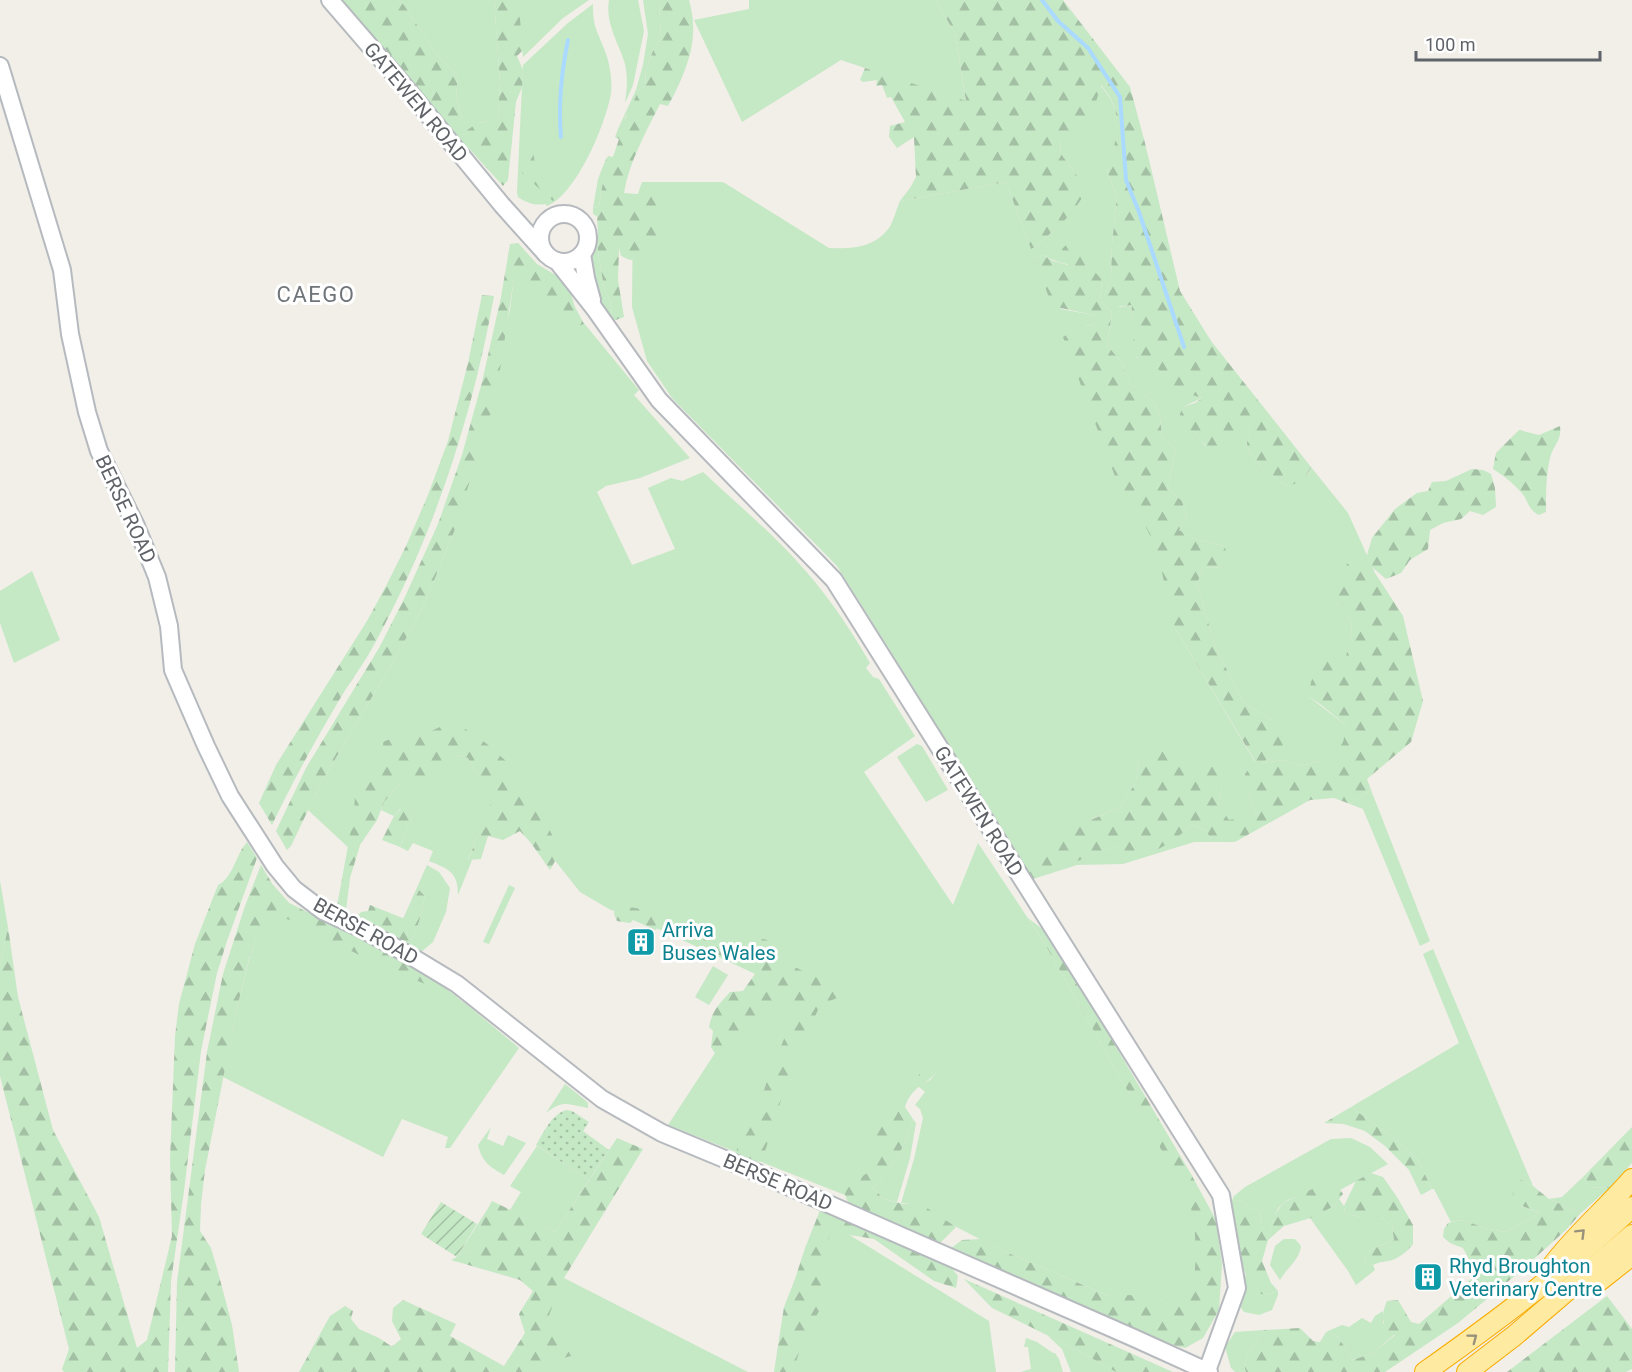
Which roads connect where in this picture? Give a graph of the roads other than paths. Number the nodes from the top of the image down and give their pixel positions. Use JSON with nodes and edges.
{"nodes":[{"id":1,"x":330,"y":0,"type":"edge"},
{"id":2,"x":2,"y":71,"type":"edge"},
{"id":3,"x":501,"y":205,"type":"junction"},
{"id":4,"x":553,"y":218,"type":"junction"},
{"id":5,"x":582,"y":255,"type":"junction"},
{"id":6,"x":552,"y":258,"type":"junction"},
{"id":7,"x":594,"y":308,"type":"junction"},
{"id":8,"x":1632,"y":1179,"type":"edge"},
{"id":9,"x":1632,"y":1207,"type":"edge"},
{"id":10,"x":1632,"y":1235,"type":"edge"},
{"id":11,"x":1632,"y":1255,"type":"edge"},
{"id":12,"x":1531,"y":1294,"type":"junction"},
{"id":13,"x":1514,"y":1336,"type":"junction"},
{"id":14,"x":1208,"y":1372,"type":"edge"},
{"id":15,"x":1425,"y":1372,"type":"edge"},
{"id":16,"x":1467,"y":1372,"type":"edge"}],
"edges":[{"from":1,"to":3,"type":"main road","name":"GATEWEN ROAD"},
{"from":2,"to":14,"type":"main road","name":"BERSE ROAD"},
{"from":3,"to":4,"type":"main road","name":"GATEWEN ROAD"},
{"from":3,"to":6,"type":"main road","name":"GATEWEN ROAD"},
{"from":4,"to":5,"type":"main road","name":"GATEWEN ROAD"},
{"from":4,"to":6,"type":"main road"},
{"from":5,"to":6,"type":"main road"},
{"from":5,"to":7,"type":"main road","name":"GATEWEN ROAD"},
{"from":6,"to":7,"type":"main road","name":"GATEWEN ROAD"},
{"from":7,"to":14,"type":"main road","name":"GATEWEN ROAD"},
{"from":12,"to":8,"type":"highway","one_way":true},
{"from":9,"to":12,"type":"highway"},
{"from":10,"to":13,"type":"highway"},
{"from":11,"to":13,"type":"highway"},
{"from":15,"to":12,"type":"highway","one_way":true},
{"from":13,"to":16,"type":"highway"}]}
